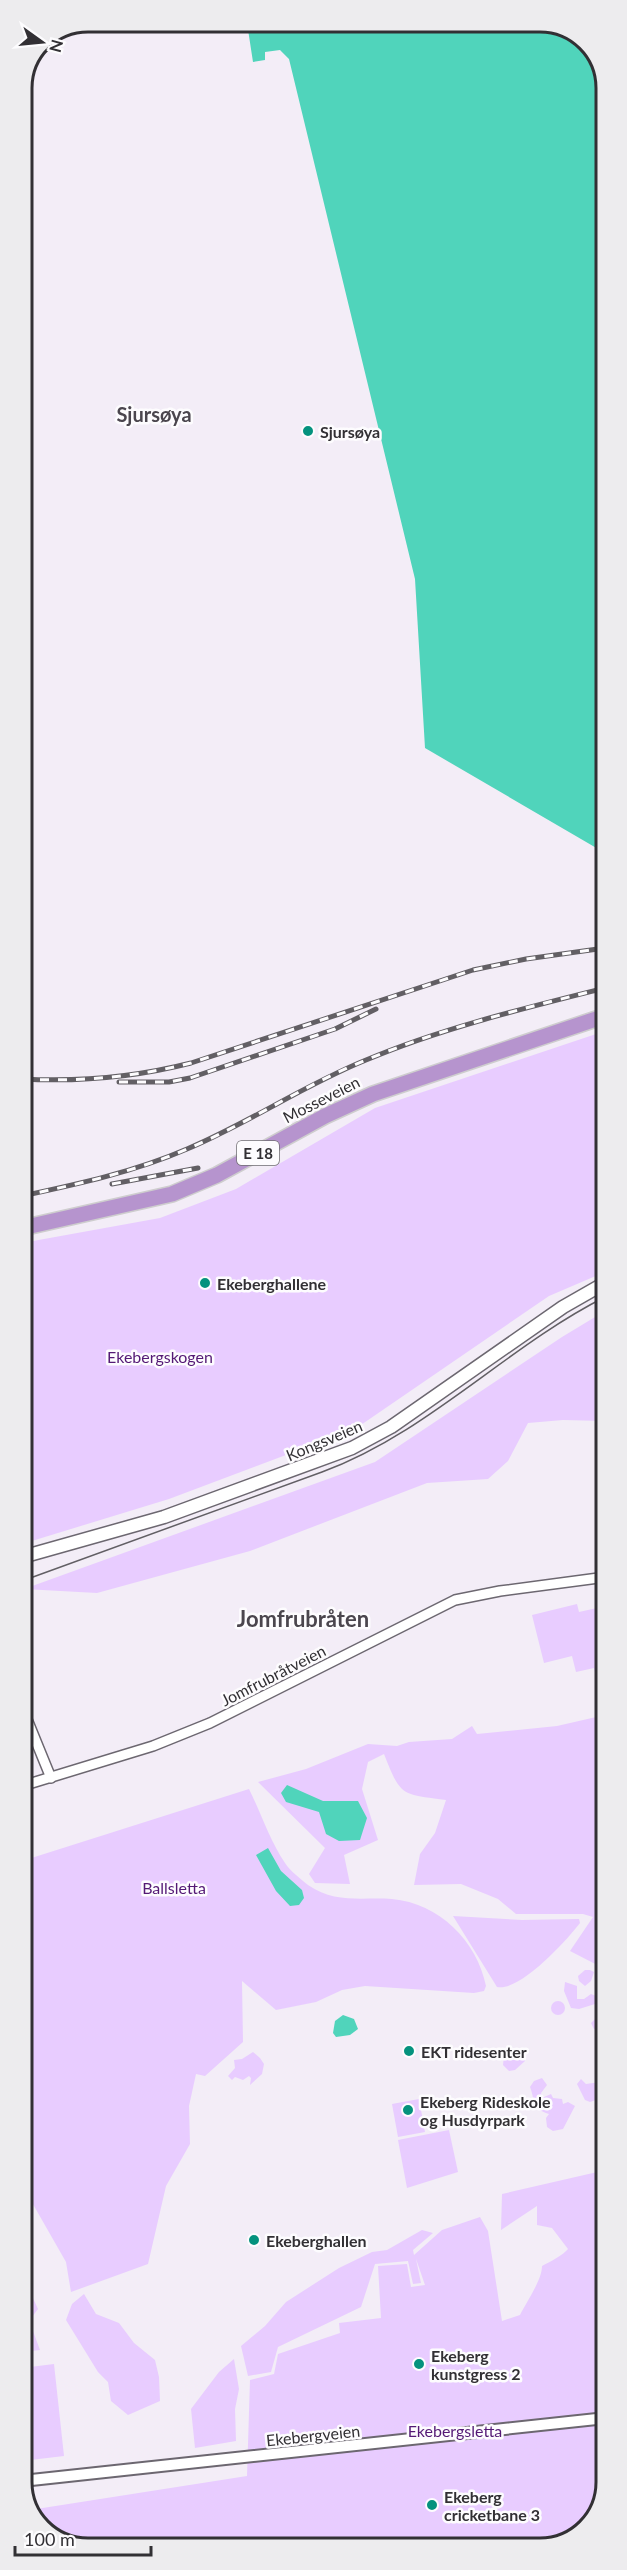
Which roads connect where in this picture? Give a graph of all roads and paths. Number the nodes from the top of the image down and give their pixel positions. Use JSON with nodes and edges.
{"nodes":[{"id":1,"x":596,"y":1019,"type":"edge"},
{"id":2,"x":32,"y":1226,"type":"edge"},
{"id":3,"x":596,"y":1288,"type":"edge"},
{"id":4,"x":32,"y":1554,"type":"edge"},
{"id":5,"x":596,"y":1578,"type":"edge"},
{"id":6,"x":32,"y":1731,"type":"edge"},
{"id":7,"x":51,"y":1778,"type":"junction"},
{"id":8,"x":32,"y":1783,"type":"edge"},
{"id":9,"x":596,"y":2419,"type":"edge"},
{"id":10,"x":32,"y":2480,"type":"edge"}],
"edges":[{"from":1,"to":2,"type":"highway","name":"Mosseveien","number":"E 18"},
{"from":3,"to":4,"type":"main road","name":"Kongsveien"},
{"from":5,"to":7,"type":"street","name":"Jomfrubråtveien"},
{"from":6,"to":7,"type":"street"},
{"from":7,"to":8,"type":"street","name":"Jomfrubråtveien"},
{"from":9,"to":10,"type":"street","name":"Ekebergveien"}]}
